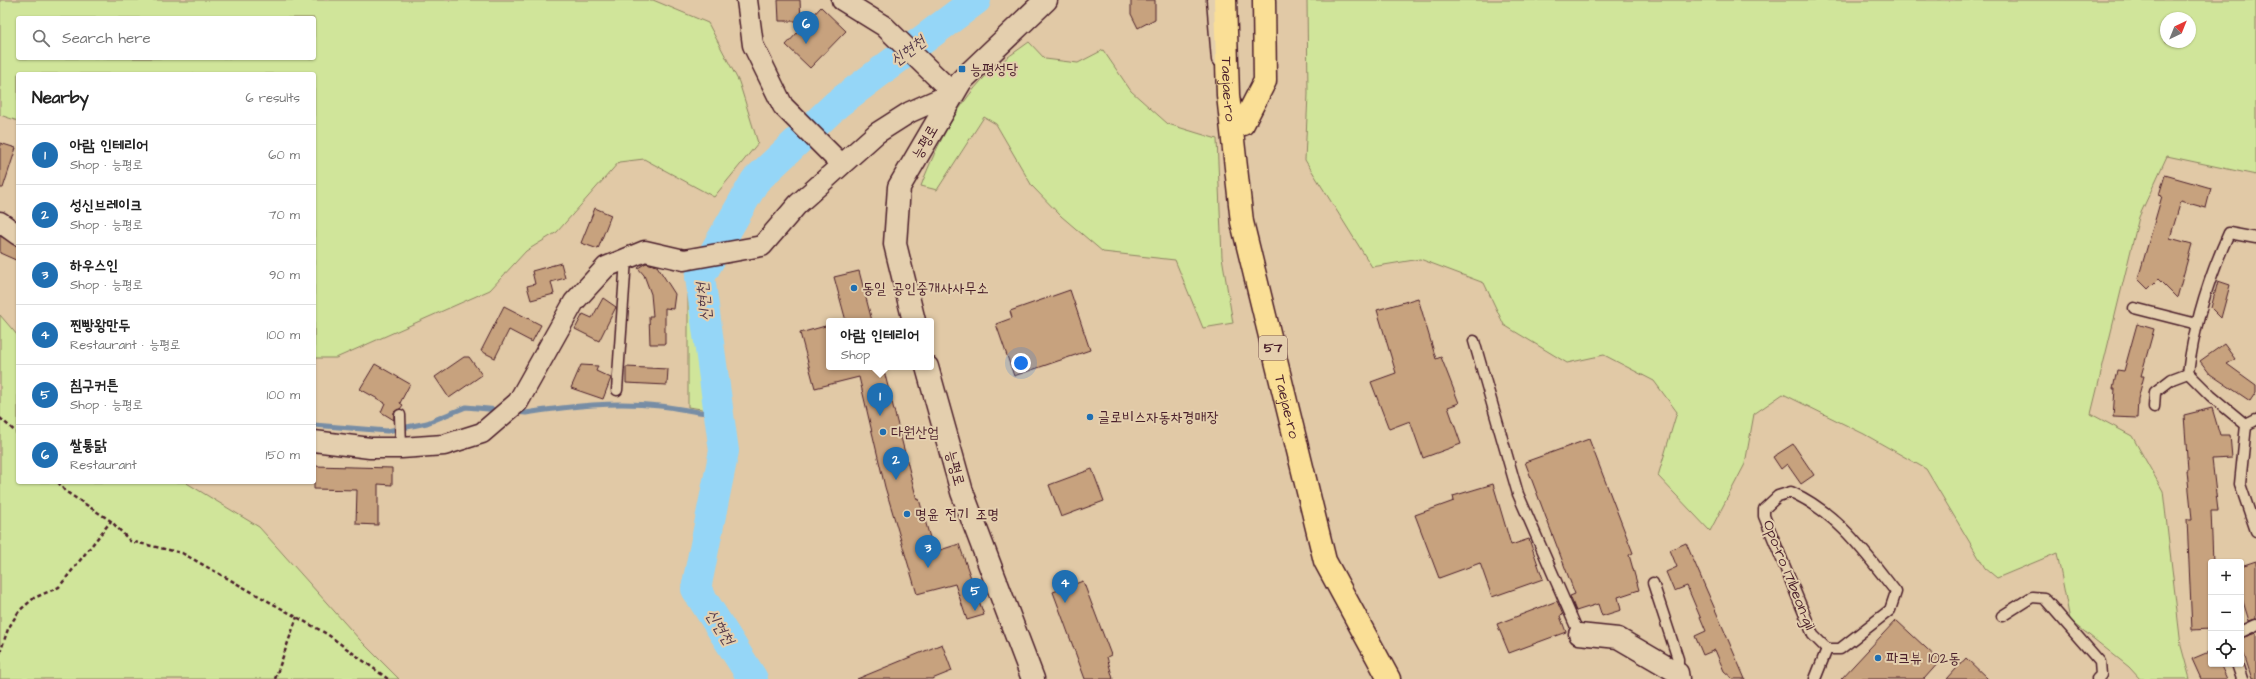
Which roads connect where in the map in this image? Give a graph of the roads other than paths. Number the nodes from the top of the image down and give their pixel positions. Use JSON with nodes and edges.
{"nodes":[{"id":1,"x":747,"y":0,"type":"edge"},
{"id":2,"x":842,"y":0,"type":"edge"},
{"id":3,"x":1046,"y":0,"type":"edge"},
{"id":4,"x":1212,"y":0,"type":"edge"},
{"id":5,"x":1225,"y":0,"type":"edge"},
{"id":6,"x":1238,"y":0,"type":"edge"},
{"id":7,"x":1264,"y":0,"type":"edge"},
{"id":8,"x":953,"y":93,"type":"junction"},
{"id":9,"x":1237,"y":126,"type":"junction"},
{"id":10,"x":841,"y":164,"type":"junction"},
{"id":11,"x":0,"y":222,"type":"edge"},
{"id":12,"x":16,"y":234,"type":"edge"},
{"id":13,"x":2256,"y":238,"type":"edge"},
{"id":14,"x":626,"y":259,"type":"junction"},
{"id":15,"x":2134,"y":308,"type":"dead end"},
{"id":16,"x":913,"y":318,"type":"edge"},
{"id":17,"x":2197,"y":324,"type":"junction"},
{"id":18,"x":1474,"y":341,"type":"dead end"},
{"id":19,"x":928,"y":370,"type":"edge"},
{"id":20,"x":2188,"y":373,"type":"junction"},
{"id":21,"x":617,"y":390,"type":"dead end"},
{"id":22,"x":2154,"y":407,"type":"dead end"},
{"id":23,"x":400,"y":415,"type":"dead end"},
{"id":24,"x":2256,"y":420,"type":"edge"},
{"id":25,"x":2246,"y":425,"type":"junction"},
{"id":26,"x":316,"y":441,"type":"edge"},
{"id":27,"x":401,"y":448,"type":"junction"},
{"id":28,"x":2256,"y":531,"type":"edge"},
{"id":29,"x":1653,"y":583,"type":"dead end"},
{"id":30,"x":2002,"y":616,"type":"dead end"},
{"id":31,"x":2256,"y":625,"type":"edge"},
{"id":32,"x":2243,"y":631,"type":"edge"},
{"id":33,"x":1579,"y":634,"type":"joint"},
{"id":34,"x":1827,"y":648,"type":"junction"},
{"id":35,"x":2238,"y":667,"type":"edge"},
{"id":36,"x":1679,"y":676,"type":"edge"},
{"id":37,"x":1034,"y":679,"type":"edge"},
{"id":38,"x":1389,"y":679,"type":"edge"},
{"id":39,"x":1402,"y":679,"type":"edge"},
{"id":40,"x":1815,"y":679,"type":"edge"},
{"id":41,"x":2097,"y":679,"type":"edge"},
{"id":42,"x":2242,"y":679,"type":"edge"}],
"edges":[{"from":1,"to":10,"type":"street"},
{"from":2,"to":8,"type":"street"},
{"from":3,"to":8,"type":"main road","name":"능평로"},
{"from":4,"to":9,"type":"lane"},
{"from":5,"to":9,"type":"highway","name":"Taejae-ro","number":"57"},
{"from":6,"to":9,"type":"highway","name":"Taejae-ro","number":"57"},
{"from":7,"to":9,"type":"highway"},
{"from":8,"to":10,"type":"street"},
{"from":8,"to":16,"type":"main road","name":"능평로"},
{"from":9,"to":38,"type":"highway","name":"Taejae-ro","number":"57"},
{"from":9,"to":39,"type":"highway","name":"Taejae-ro","number":"57"},
{"from":10,"to":14,"type":"street"},
{"from":11,"to":12,"type":"street"},
{"from":13,"to":17,"type":"lane"},
{"from":14,"to":21,"type":"lane"},
{"from":14,"to":27,"type":"street"},
{"from":15,"to":17,"type":"lane"},
{"from":17,"to":20,"type":"lane"},
{"from":18,"to":33,"type":"lane"},
{"from":19,"to":37,"type":"main road","name":"능평로"},
{"from":20,"to":22,"type":"lane"},
{"from":20,"to":25,"type":"lane"},
{"from":23,"to":27,"type":"lane"},
{"from":24,"to":25,"type":"lane"},
{"from":25,"to":28,"type":"lane"},
{"from":26,"to":27,"type":"street"},
{"from":29,"to":36,"type":"lane"},
{"from":30,"to":41,"type":"lane"},
{"from":31,"to":32,"type":"lane"},
{"from":33,"to":36,"type":"street"},
{"from":34,"to":34,"type":"lane","name":"Opo-ro 171beon-gil"},
{"from":34,"to":40,"type":"lane"},
{"from":35,"to":42,"type":"lane"}]}
